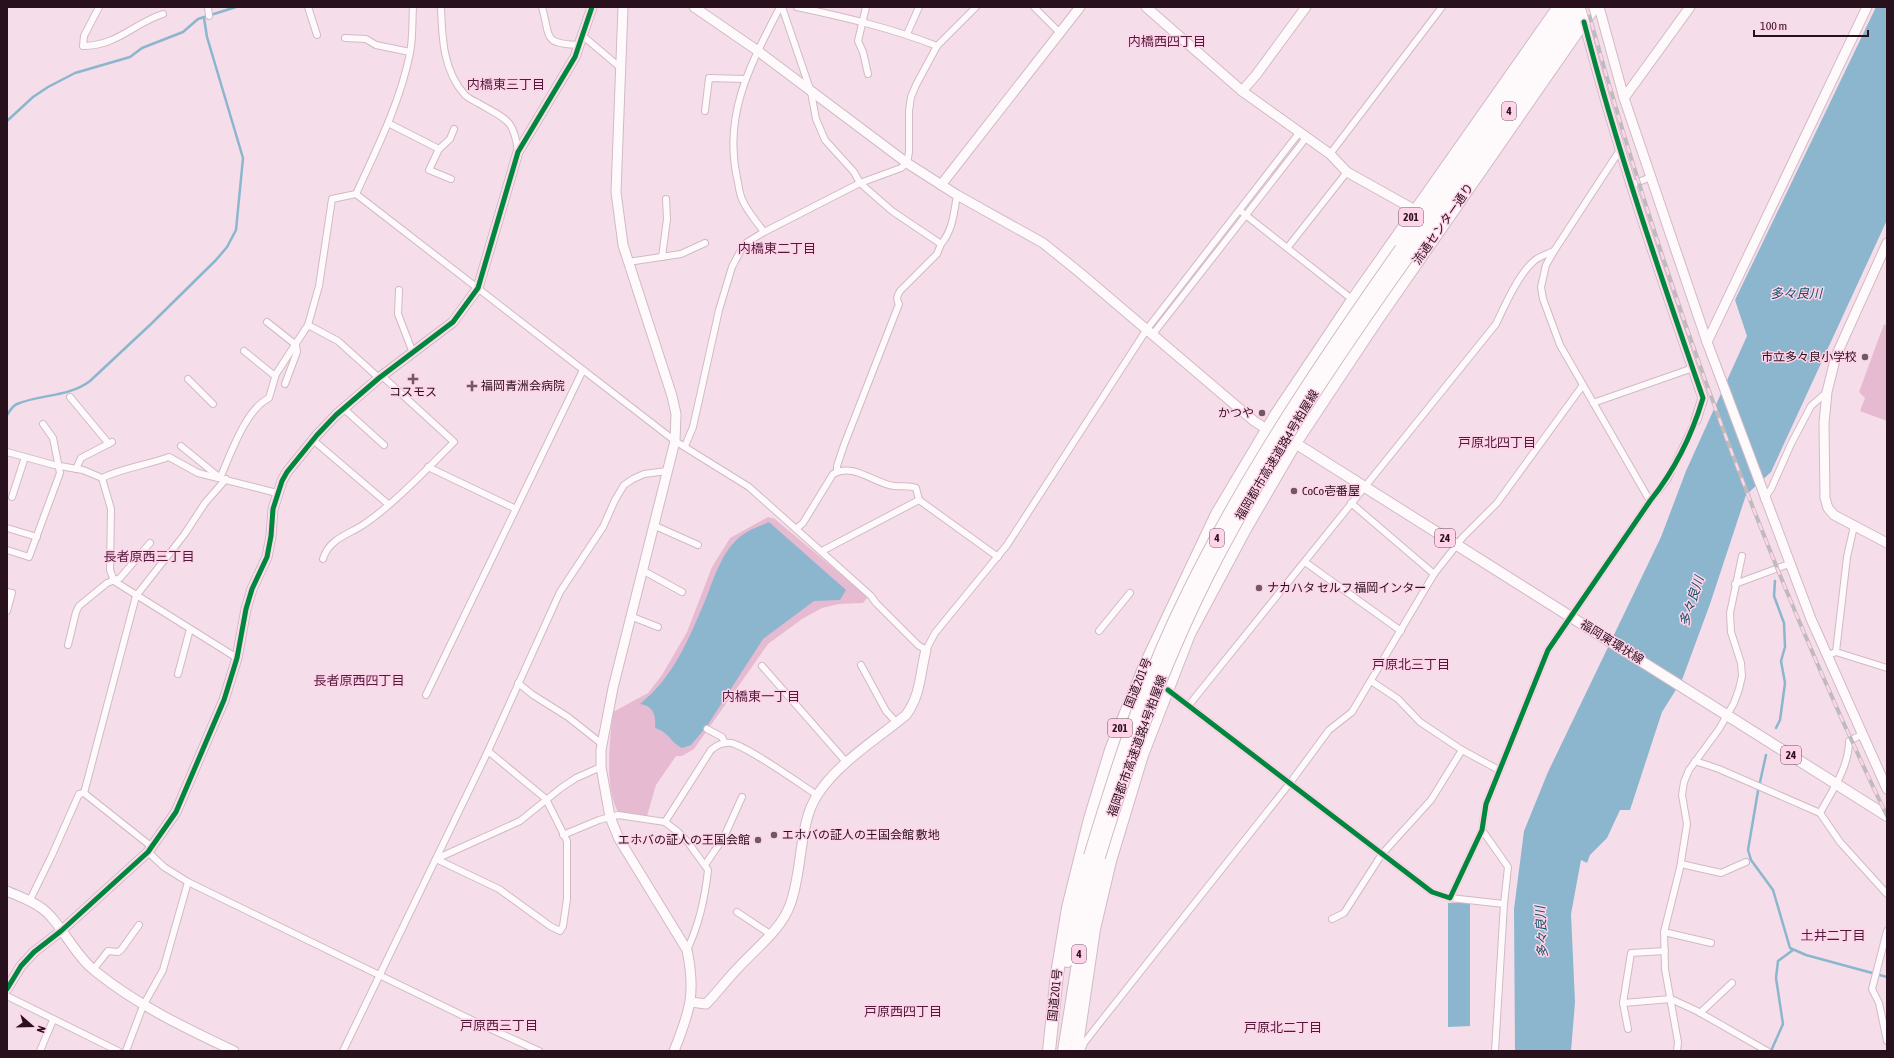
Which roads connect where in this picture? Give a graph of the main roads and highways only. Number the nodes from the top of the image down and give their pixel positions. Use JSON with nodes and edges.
{"nodes":[{"id":1,"x":1559,"y":7,"type":"edge"},
{"id":2,"x":1571,"y":7,"type":"edge"},
{"id":3,"x":1583,"y":7,"type":"edge"},
{"id":4,"x":1594,"y":7,"type":"edge"},
{"id":5,"x":1404,"y":252,"type":"junction"},
{"id":6,"x":1295,"y":443,"type":"junction"},
{"id":7,"x":1887,"y":816,"type":"edge"},
{"id":8,"x":1049,"y":1051,"type":"edge"},
{"id":9,"x":1054,"y":1051,"type":"edge"},
{"id":10,"x":1064,"y":1051,"type":"edge"},
{"id":11,"x":1076,"y":1051,"type":"edge"}],
"edges":[{"from":1,"to":8,"type":"highway","name":"国道201号","number":"201"},
{"from":2,"to":5,"type":"highway","name":"福岡都市高速道路4号粕屋線","number":"4"},
{"from":3,"to":5,"type":"highway","name":"福岡都市高速道路4号粕屋線","number":"4"},
{"from":4,"to":6,"type":"highway","name":"流通センター通り","number":"201"},
{"from":5,"to":9,"type":"highway","name":"福岡都市高速道路4号粕屋線","number":"4","bridge":true},
{"from":5,"to":10,"type":"highway","name":"福岡都市高速道路4号粕屋線","number":"4","bridge":true},
{"from":6,"to":7,"type":"main road","name":"福岡東環状線","number":"24"},
{"from":6,"to":11,"type":"highway","number":"201"}]}
